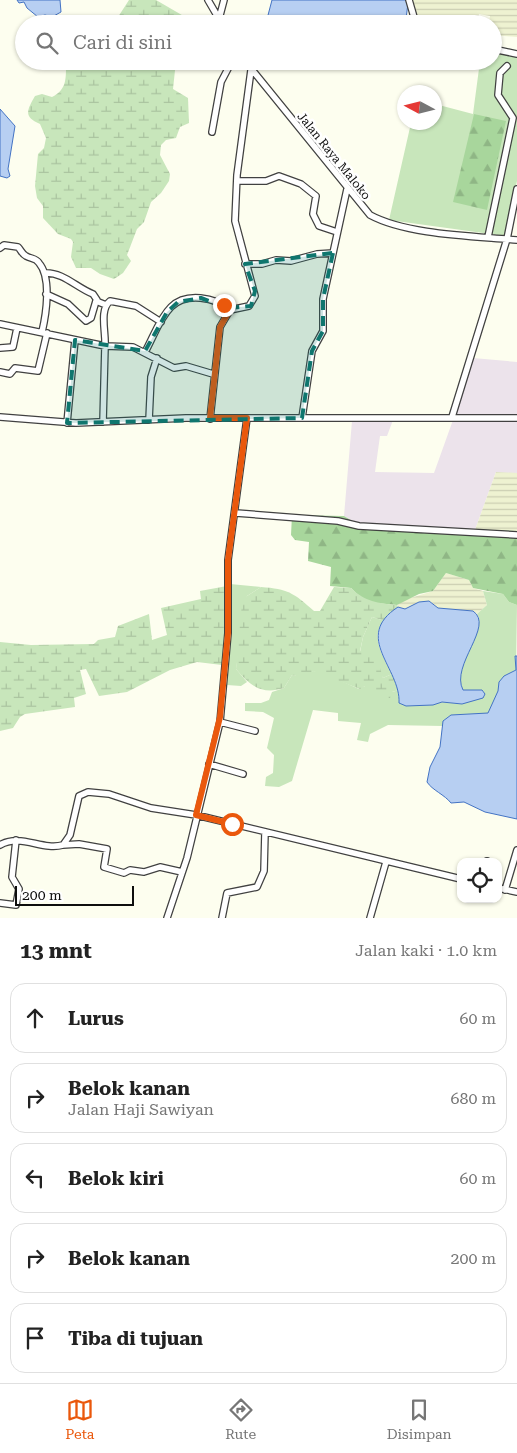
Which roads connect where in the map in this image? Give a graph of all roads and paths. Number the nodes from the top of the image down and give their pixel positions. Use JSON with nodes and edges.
{"nodes":[{"id":1,"x":208,"y":0,"type":"edge"},
{"id":2,"x":224,"y":0,"type":"edge"},
{"id":3,"x":409,"y":0,"type":"edge"},
{"id":4,"x":217,"y":15,"type":"edge"},
{"id":5,"x":222,"y":15,"type":"edge"},
{"id":6,"x":413,"y":15,"type":"edge"},
{"id":7,"x":502,"y":51,"type":"edge"},
{"id":8,"x":517,"y":54,"type":"edge"},
{"id":9,"x":507,"y":66,"type":"dead end"},
{"id":10,"x":227,"y":70,"type":"edge"},
{"id":11,"x":251,"y":70,"type":"joint"},
{"id":12,"x":212,"y":132,"type":"dead end"},
{"id":13,"x":237,"y":181,"type":"junction"},
{"id":14,"x":347,"y":189,"type":"junction"},
{"id":15,"x":517,"y":189,"type":"edge"},
{"id":16,"x":337,"y":232,"type":"junction"},
{"id":17,"x":488,"y":237,"type":"junction"},
{"id":18,"x":507,"y":239,"type":"junction"},
{"id":19,"x":517,"y":240,"type":"edge"},
{"id":20,"x":0,"y":248,"type":"edge"},
{"id":21,"x":333,"y":252,"type":"junction"},
{"id":22,"x":245,"y":264,"type":"junction"},
{"id":23,"x":45,"y":273,"type":"junction"},
{"id":24,"x":46,"y":294,"type":"junction"},
{"id":25,"x":96,"y":300,"type":"junction"},
{"id":26,"x":106,"y":304,"type":"junction"},
{"id":27,"x":230,"y":310,"type":"junction"},
{"id":28,"x":161,"y":322,"type":"junction"},
{"id":29,"x":0,"y":324,"type":"edge"},
{"id":30,"x":17,"y":328,"type":"junction"},
{"id":31,"x":44,"y":333,"type":"junction"},
{"id":32,"x":75,"y":340,"type":"junction"},
{"id":33,"x":105,"y":346,"type":"junction"},
{"id":34,"x":0,"y":348,"type":"edge"},
{"id":35,"x":145,"y":352,"type":"junction"},
{"id":36,"x":158,"y":358,"type":"junction"},
{"id":37,"x":0,"y":372,"type":"edge"},
{"id":38,"x":213,"y":374,"type":"junction"},
{"id":39,"x":452,"y":417,"type":"junction"},
{"id":40,"x":0,"y":418,"type":"edge"},
{"id":41,"x":210,"y":418,"type":"junction"},
{"id":42,"x":247,"y":418,"type":"junction"},
{"id":43,"x":302,"y":418,"type":"junction"},
{"id":44,"x":517,"y":418,"type":"edge"},
{"id":45,"x":149,"y":420,"type":"junction"},
{"id":46,"x":103,"y":422,"type":"junction"},
{"id":47,"x":67,"y":423,"type":"junction"},
{"id":48,"x":236,"y":513,"type":"junction"},
{"id":49,"x":517,"y":535,"type":"edge"},
{"id":50,"x":220,"y":722,"type":"junction"},
{"id":51,"x":255,"y":731,"type":"dead end"},
{"id":52,"x":209,"y":764,"type":"junction"},
{"id":53,"x":243,"y":774,"type":"dead end"},
{"id":54,"x":196,"y":815,"type":"junction"},
{"id":55,"x":265,"y":832,"type":"junction"},
{"id":56,"x":16,"y":840,"type":"junction"},
{"id":57,"x":0,"y":845,"type":"edge"},
{"id":58,"x":61,"y":846,"type":"junction"},
{"id":59,"x":517,"y":850,"type":"edge"},
{"id":60,"x":386,"y":862,"type":"junction"},
{"id":61,"x":182,"y":872,"type":"junction"},
{"id":62,"x":457,"y":878,"type":"edge"},
{"id":63,"x":502,"y":889,"type":"edge"},
{"id":64,"x":505,"y":890,"type":"junction"},
{"id":65,"x":517,"y":892,"type":"edge"},
{"id":66,"x":0,"y":903,"type":"edge"},
{"id":67,"x":167,"y":918,"type":"edge"},
{"id":68,"x":222,"y":918,"type":"edge"},
{"id":69,"x":370,"y":918,"type":"edge"}],
"edges":[{"from":1,"to":4,"type":"street"},
{"from":2,"to":5,"type":"street"},
{"from":3,"to":6,"type":"street"},
{"from":7,"to":8,"type":"street"},
{"from":9,"to":17,"type":"street"},
{"from":10,"to":12,"type":"street"},
{"from":11,"to":13,"type":"street"},
{"from":11,"to":14,"type":"street","name":"Jalan Raya Maloko"},
{"from":13,"to":16,"type":"street"},
{"from":13,"to":22,"type":"street"},
{"from":14,"to":16,"type":"street"},
{"from":14,"to":17,"type":"street","name":"Jalan Raya Maloko"},
{"from":15,"to":18,"type":"street"},
{"from":16,"to":21,"type":"street"},
{"from":17,"to":18,"type":"street","name":"Jalan Raya Maloko"},
{"from":18,"to":19,"type":"street","name":"Jalan Raya Maloko"},
{"from":18,"to":39,"type":"street"},
{"from":20,"to":23,"type":"street"},
{"from":21,"to":22,"type":"street"},
{"from":21,"to":43,"type":"street"},
{"from":22,"to":27,"type":"street"},
{"from":23,"to":24,"type":"street"},
{"from":23,"to":25,"type":"street"},
{"from":24,"to":25,"type":"street"},
{"from":24,"to":31,"type":"street"},
{"from":25,"to":26,"type":"street"},
{"from":26,"to":28,"type":"street"},
{"from":26,"to":33,"type":"street"},
{"from":27,"to":28,"type":"street"},
{"from":27,"to":38,"type":"street"},
{"from":28,"to":35,"type":"street"},
{"from":29,"to":30,"type":"street"},
{"from":30,"to":31,"type":"street"},
{"from":30,"to":34,"type":"street"},
{"from":31,"to":32,"type":"street"},
{"from":31,"to":37,"type":"street"},
{"from":32,"to":33,"type":"street"},
{"from":32,"to":47,"type":"street"},
{"from":33,"to":35,"type":"street"},
{"from":33,"to":46,"type":"street"},
{"from":35,"to":36,"type":"street"},
{"from":36,"to":38,"type":"street"},
{"from":36,"to":45,"type":"street"},
{"from":38,"to":41,"type":"street"},
{"from":39,"to":43,"type":"street"},
{"from":39,"to":44,"type":"street"},
{"from":40,"to":47,"type":"street"},
{"from":41,"to":42,"type":"street"},
{"from":41,"to":45,"type":"street"},
{"from":42,"to":43,"type":"street"},
{"from":42,"to":48,"type":"street"},
{"from":45,"to":46,"type":"street"},
{"from":46,"to":47,"type":"street"},
{"from":48,"to":49,"type":"street"},
{"from":48,"to":50,"type":"street"},
{"from":50,"to":51,"type":"street"},
{"from":50,"to":52,"type":"street"},
{"from":52,"to":53,"type":"street"},
{"from":52,"to":54,"type":"street"},
{"from":54,"to":55,"type":"street"},
{"from":54,"to":58,"type":"street"},
{"from":54,"to":61,"type":"street"},
{"from":55,"to":60,"type":"street"},
{"from":55,"to":68,"type":"street"},
{"from":56,"to":57,"type":"street"},
{"from":56,"to":58,"type":"street"},
{"from":56,"to":66,"type":"street"},
{"from":58,"to":61,"type":"street"},
{"from":59,"to":64,"type":"street"},
{"from":60,"to":62,"type":"street"},
{"from":60,"to":69,"type":"street"},
{"from":61,"to":67,"type":"street"},
{"from":63,"to":64,"type":"street"},
{"from":64,"to":65,"type":"street"}]}
